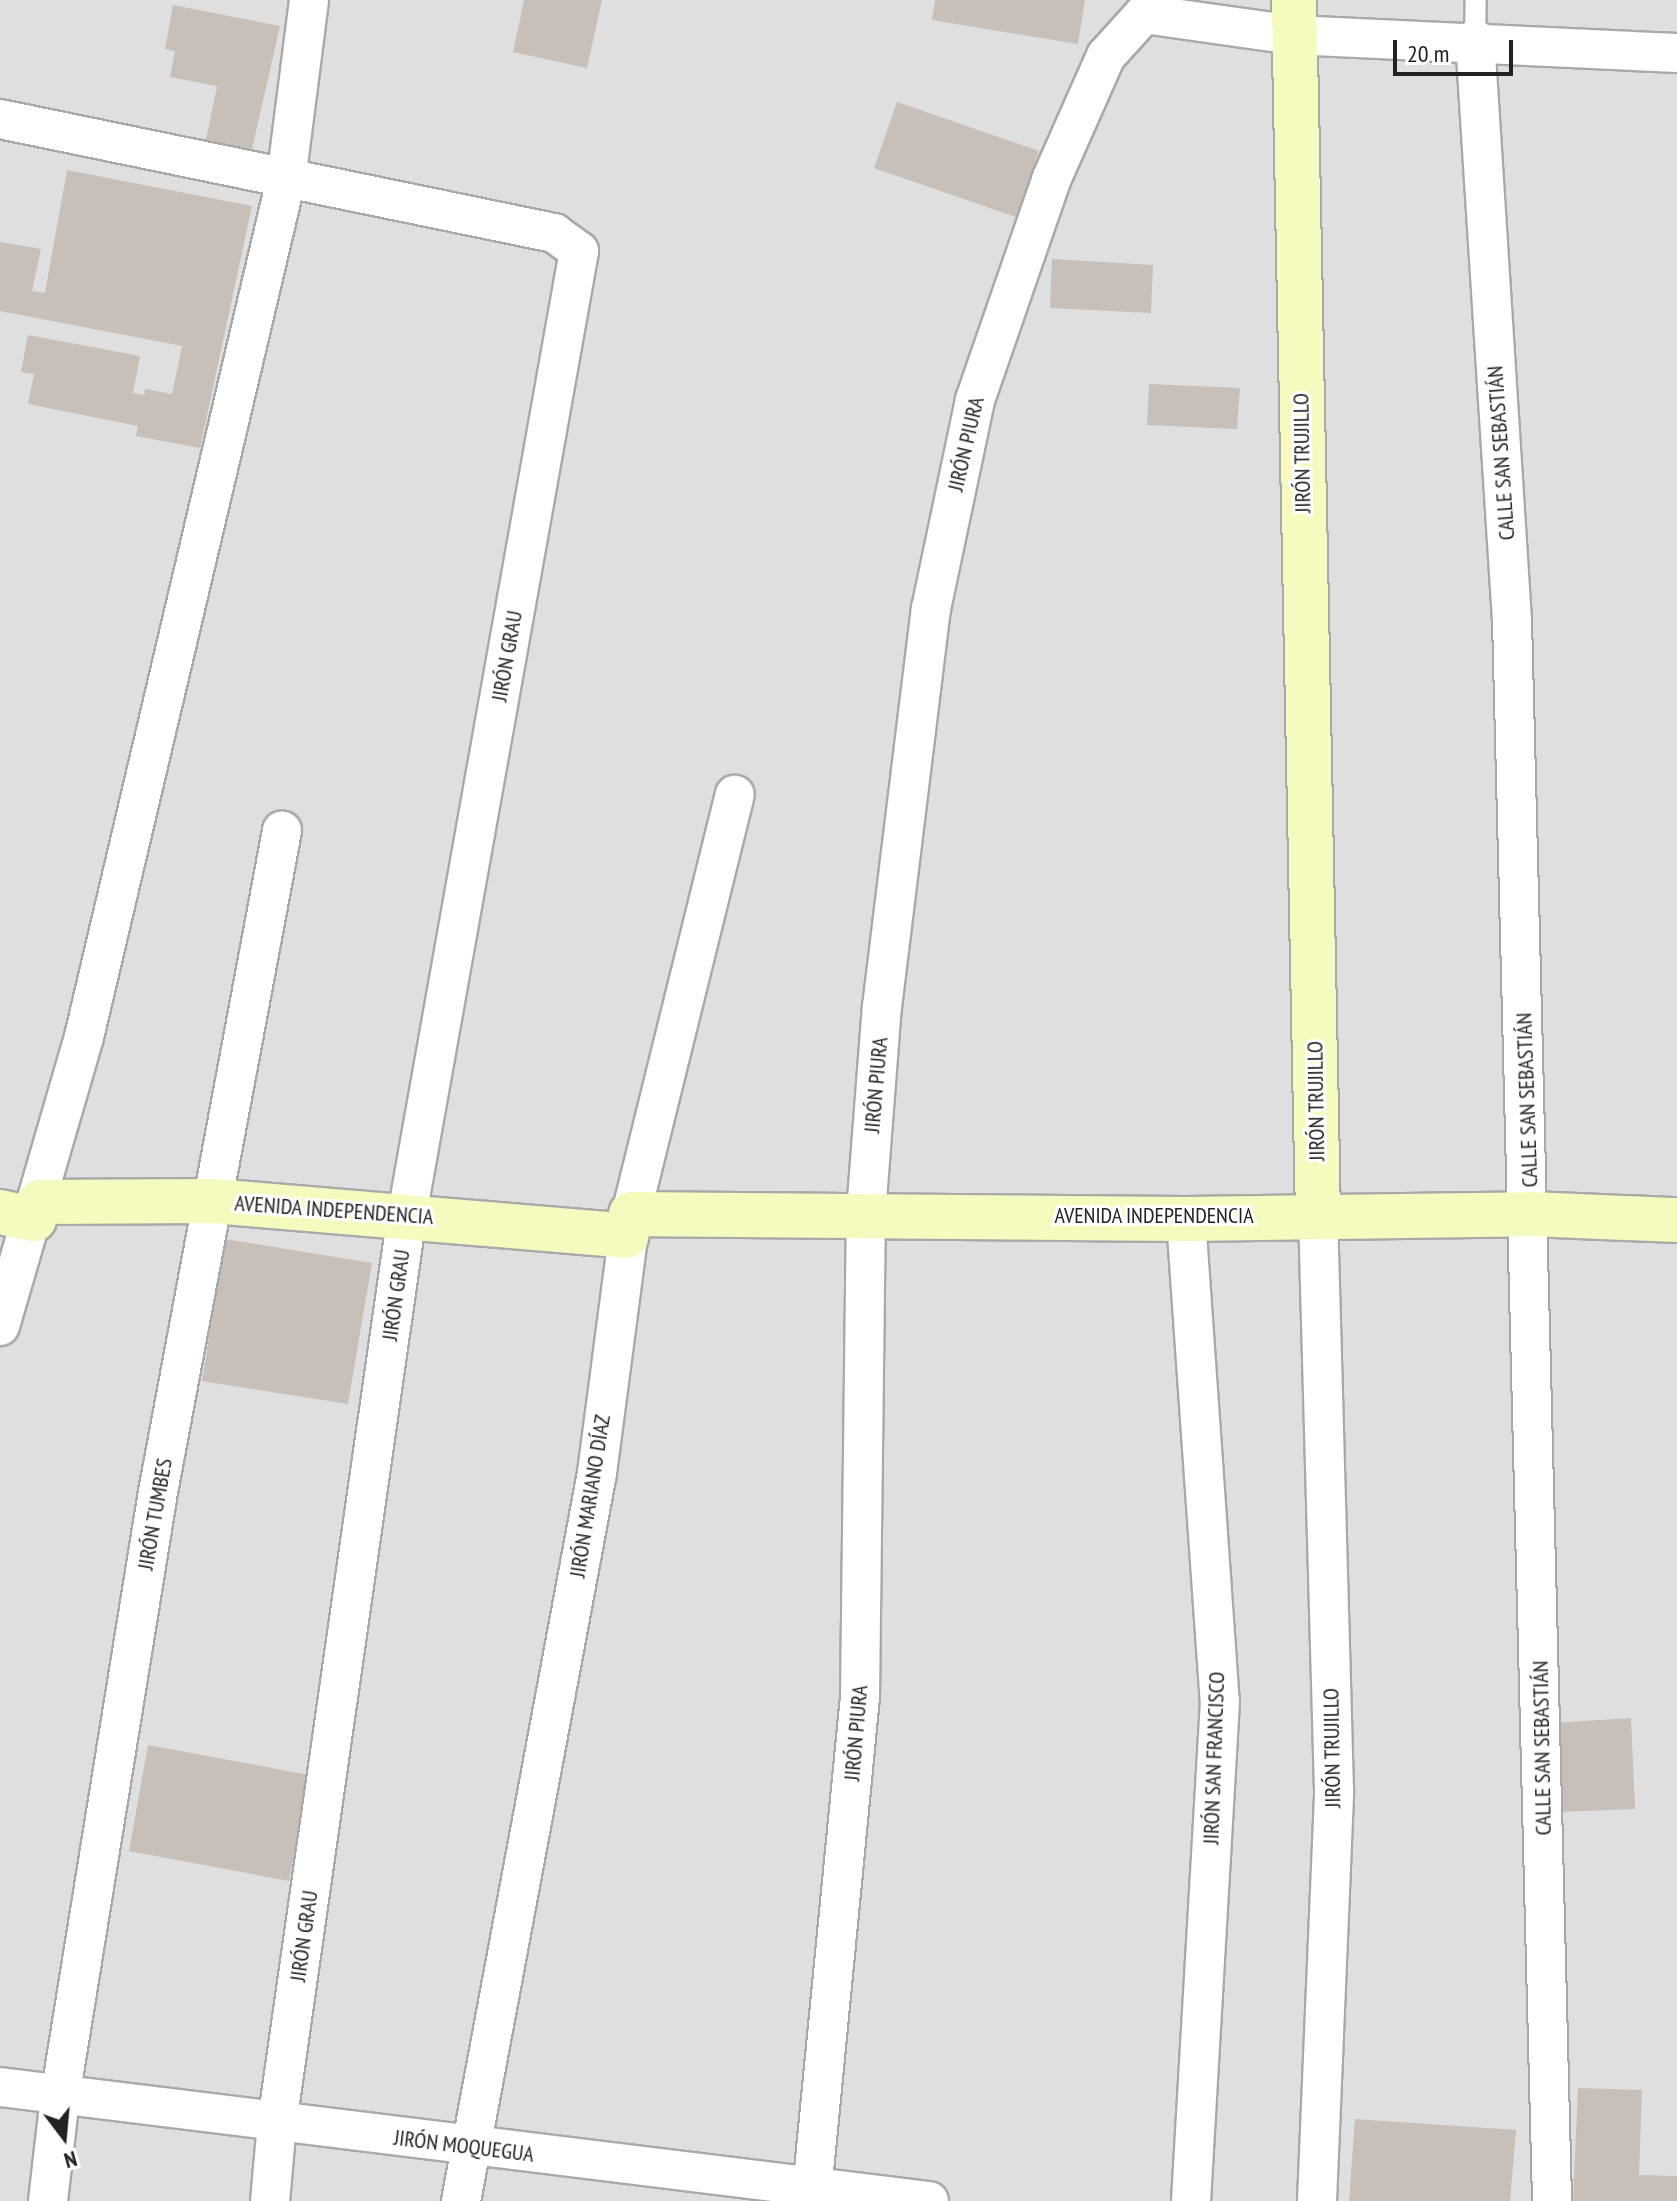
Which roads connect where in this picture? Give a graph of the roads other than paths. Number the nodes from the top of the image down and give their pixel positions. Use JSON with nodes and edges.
{"nodes":[{"id":1,"x":309,"y":0,"type":"edge"},
{"id":2,"x":1476,"y":0,"type":"edge"},
{"id":3,"x":1293,"y":17,"type":"edge"},
{"id":4,"x":1475,"y":39,"type":"junction"},
{"id":5,"x":1677,"y":53,"type":"edge"},
{"id":6,"x":0,"y":119,"type":"edge"},
{"id":7,"x":286,"y":180,"type":"junction"},
{"id":8,"x":735,"y":795,"type":"dead end"},
{"id":9,"x":282,"y":831,"type":"dead end"},
{"id":10,"x":213,"y":1201,"type":"junction"},
{"id":11,"x":24,"y":1211,"type":"edge"},
{"id":12,"x":866,"y":1213,"type":"junction"},
{"id":13,"x":1318,"y":1214,"type":"junction"},
{"id":14,"x":1531,"y":1214,"type":"junction"},
{"id":15,"x":407,"y":1215,"type":"junction"},
{"id":16,"x":1186,"y":1219,"type":"junction"},
{"id":17,"x":1677,"y":1220,"type":"edge"},
{"id":18,"x":629,"y":1225,"type":"junction"},
{"id":19,"x":0,"y":1326,"type":"edge"},
{"id":20,"x":0,"y":2087,"type":"edge"},
{"id":21,"x":60,"y":2097,"type":"junction"},
{"id":22,"x":277,"y":2123,"type":"junction"},
{"id":23,"x":469,"y":2147,"type":"junction"},
{"id":24,"x":812,"y":2196,"type":"edge"},
{"id":25,"x":48,"y":2201,"type":"edge"},
{"id":26,"x":270,"y":2201,"type":"edge"},
{"id":27,"x":461,"y":2201,"type":"edge"},
{"id":28,"x":929,"y":2201,"type":"edge"},
{"id":29,"x":1191,"y":2201,"type":"edge"},
{"id":30,"x":1317,"y":2201,"type":"edge"},
{"id":31,"x":1552,"y":2201,"type":"edge"}],
"edges":[{"from":1,"to":7,"type":"street"},
{"from":2,"to":4,"type":"lane","name":"CALLE SAN SEBASTIÁN"},
{"from":3,"to":4,"type":"street"},
{"from":3,"to":12,"type":"street","name":"JIRÓN PIURA"},
{"from":3,"to":13,"type":"street","name":"JIRÓN TRUJILLO"},
{"from":4,"to":5,"type":"street"},
{"from":4,"to":14,"type":"street","name":"CALLE SAN SEBASTIÁN"},
{"from":6,"to":7,"type":"street"},
{"from":7,"to":11,"type":"street"},
{"from":7,"to":15,"type":"street","name":"JIRÓN GRAU"},
{"from":8,"to":18,"type":"street","name":"JIRÓN MARIANO DÍAZ"},
{"from":9,"to":10,"type":"street","name":"JIRÓN TUMBES"},
{"from":10,"to":11,"type":"street","name":"AVENIDA INDEPENDENCIA"},
{"from":10,"to":15,"type":"street","name":"AVENIDA INDEPENDENCIA"},
{"from":10,"to":21,"type":"street","name":"JIRÓN TUMBES"},
{"from":11,"to":19,"type":"street"},
{"from":12,"to":16,"type":"street","name":"AVENIDA INDEPENDENCIA"},
{"from":12,"to":18,"type":"street","name":"AVENIDA INDEPENDENCIA"},
{"from":12,"to":24,"type":"street","name":"JIRÓN PIURA"},
{"from":13,"to":14,"type":"street","name":"AVENIDA INDEPENDENCIA"},
{"from":13,"to":16,"type":"street","name":"AVENIDA INDEPENDENCIA"},
{"from":13,"to":30,"type":"street","name":"JIRÓN TRUJILLO"},
{"from":14,"to":17,"type":"street","name":"AVENIDA INDEPENDENCIA"},
{"from":14,"to":31,"type":"street","name":"CALLE SAN SEBASTIÁN"},
{"from":15,"to":18,"type":"street","name":"AVENIDA INDEPENDENCIA"},
{"from":15,"to":22,"type":"street","name":"JIRÓN GRAU"},
{"from":16,"to":29,"type":"street","name":"JIRÓN SAN FRANCISCO"},
{"from":18,"to":23,"type":"street","name":"JIRÓN MARIANO DÍAZ"},
{"from":20,"to":21,"type":"street","name":"JIRÓN MOQUEGUA"},
{"from":21,"to":22,"type":"street","name":"JIRÓN MOQUEGUA"},
{"from":21,"to":25,"type":"street","name":"JIRÓN TUMBES"},
{"from":22,"to":23,"type":"street","name":"JIRÓN MOQUEGUA"},
{"from":22,"to":26,"type":"street","name":"JIRÓN GRAU"},
{"from":23,"to":24,"type":"street","name":"JIRÓN MOQUEGUA"},
{"from":23,"to":27,"type":"street","name":"JIRÓN MARIANO DÍAZ"},
{"from":24,"to":28,"type":"street","name":"JIRÓN MOQUEGUA"}]}
